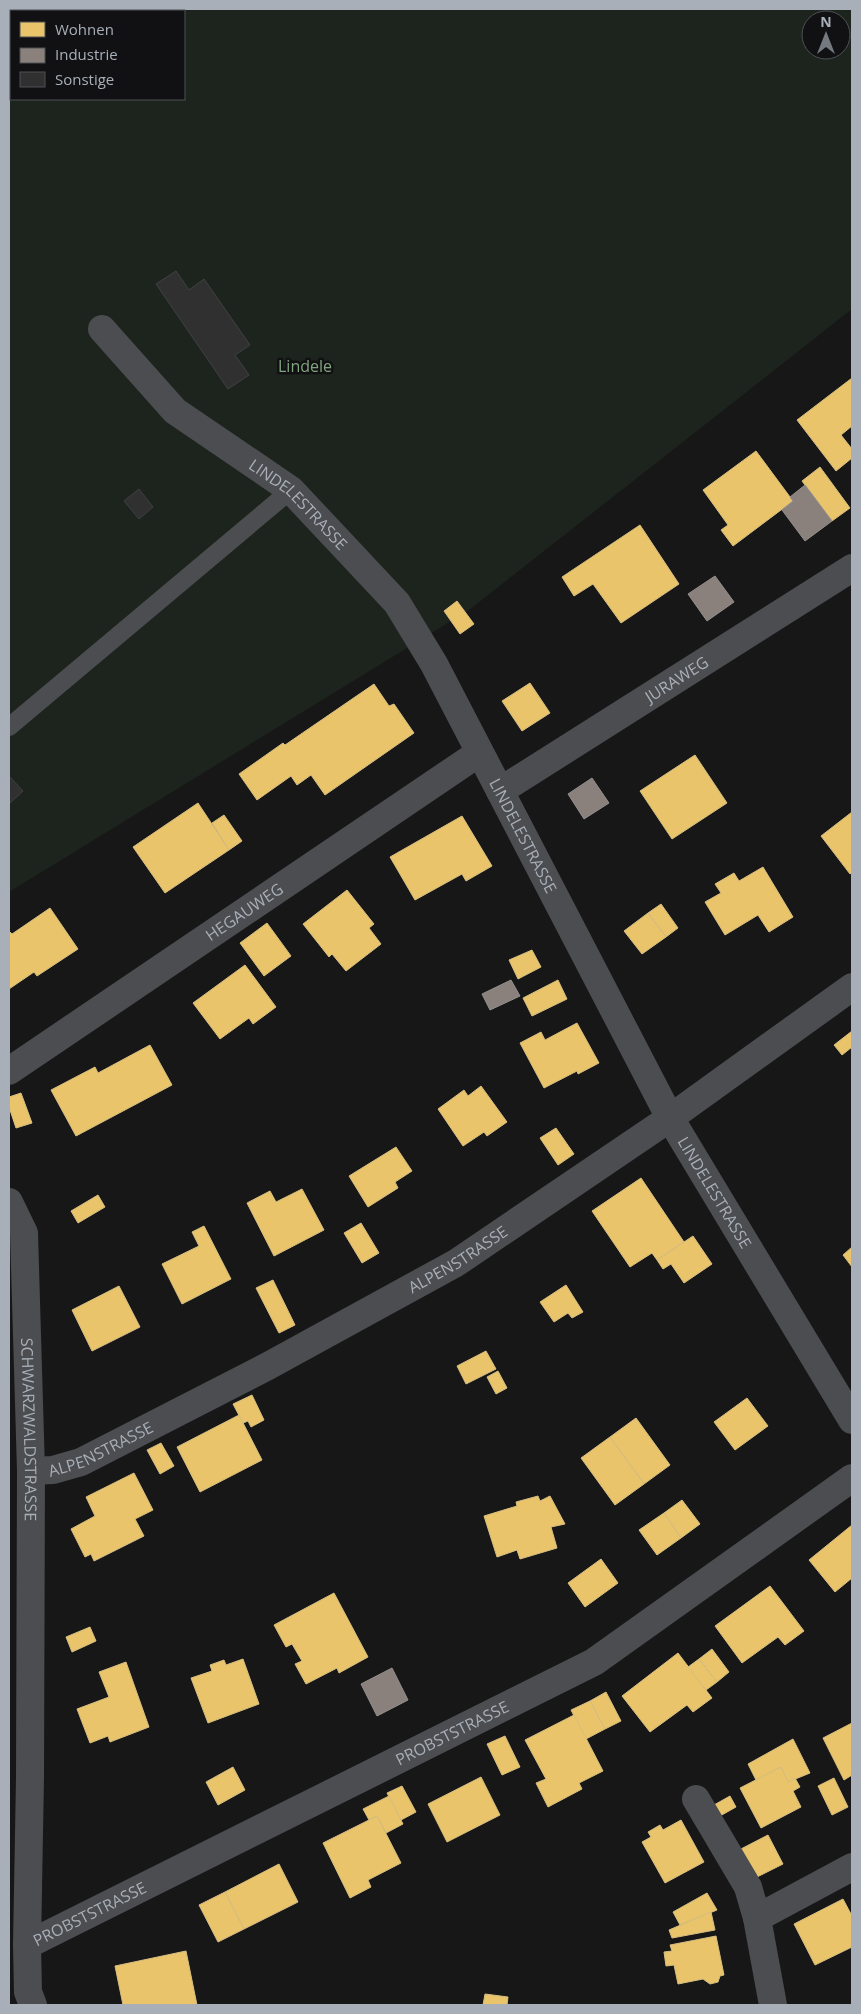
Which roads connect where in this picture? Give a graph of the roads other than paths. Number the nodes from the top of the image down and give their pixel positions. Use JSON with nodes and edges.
{"nodes":[{"id":1,"x":102,"y":329,"type":"dead end"},
{"id":2,"x":291,"y":490,"type":"junction"},
{"id":3,"x":852,"y":568,"type":"edge"},
{"id":4,"x":9,"y":727,"type":"edge"},
{"id":5,"x":479,"y":753,"type":"junction"},
{"id":6,"x":500,"y":791,"type":"junction"},
{"id":7,"x":852,"y":987,"type":"edge"},
{"id":8,"x":9,"y":1071,"type":"edge"},
{"id":9,"x":670,"y":1118,"type":"junction"},
{"id":10,"x":9,"y":1202,"type":"edge"},
{"id":11,"x":16,"y":1235,"type":"edge"},
{"id":12,"x":852,"y":1420,"type":"edge"},
{"id":13,"x":31,"y":1471,"type":"junction"},
{"id":14,"x":852,"y":1478,"type":"edge"},
{"id":15,"x":19,"y":1662,"type":"edge"},
{"id":16,"x":696,"y":1799,"type":"dead end"},
{"id":17,"x":852,"y":1867,"type":"edge"},
{"id":18,"x":757,"y":1918,"type":"junction"},
{"id":19,"x":27,"y":1945,"type":"junction"},
{"id":20,"x":34,"y":2005,"type":"edge"},
{"id":21,"x":773,"y":2005,"type":"edge"}],
"edges":[{"from":1,"to":2,"type":"street","name":"LINDELESTRASSE"},
{"from":2,"to":4,"type":"lane"},
{"from":2,"to":5,"type":"street","name":"LINDELESTRASSE"},
{"from":3,"to":6,"type":"street","name":"JURAWEG"},
{"from":5,"to":6,"type":"street","name":"LINDELESTRASSE"},
{"from":5,"to":8,"type":"street","name":"HEGAUWEG"},
{"from":6,"to":9,"type":"street","name":"LINDELESTRASSE"},
{"from":7,"to":9,"type":"street","name":"ALPENSTRASSE"},
{"from":9,"to":12,"type":"street","name":"LINDELESTRASSE"},
{"from":9,"to":13,"type":"street","name":"ALPENSTRASSE"},
{"from":10,"to":11,"type":"street","name":"SCHWARZWALDSTRASSE"},
{"from":11,"to":13,"type":"street","name":"SCHWARZWALDSTRASSE"},
{"from":13,"to":15,"type":"street","name":"SCHWARZWALDSTRASSE"},
{"from":14,"to":19,"type":"street","name":"PROBSTSTRASSE"},
{"from":15,"to":19,"type":"street","name":"SCHWARZWALDSTRASSE"},
{"from":16,"to":18,"type":"street"},
{"from":17,"to":18,"type":"street"},
{"from":18,"to":21,"type":"street"},
{"from":19,"to":20,"type":"street","name":"SCHWARZWALDSTRASSE"}]}
